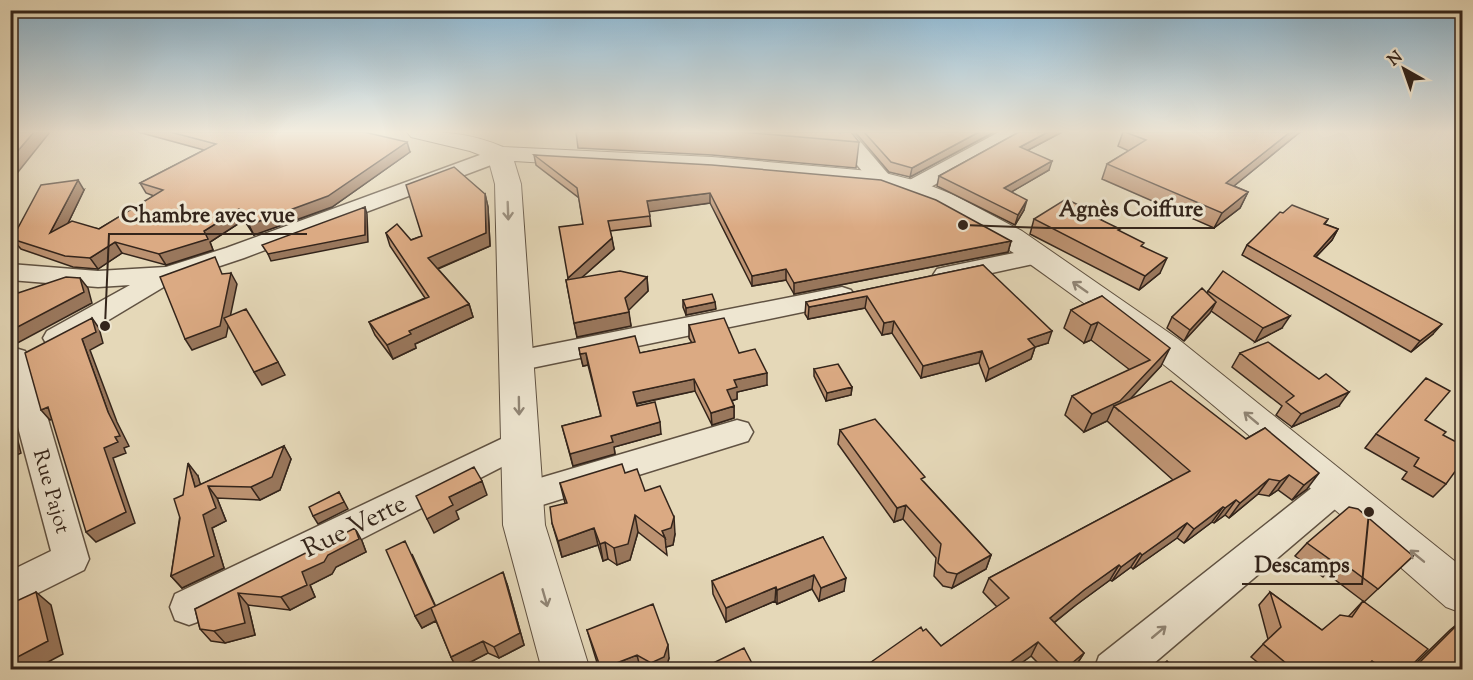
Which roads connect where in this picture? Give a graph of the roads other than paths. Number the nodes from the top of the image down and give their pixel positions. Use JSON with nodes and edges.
{"nodes":[{"id":1,"x":473,"y":164,"type":"edge"},
{"id":2,"x":502,"y":164,"type":"edge"},
{"id":3,"x":692,"y":164,"type":"edge"},
{"id":4,"x":875,"y":164,"type":"edge"},
{"id":5,"x":942,"y":164,"type":"edge"},
{"id":6,"x":896,"y":184,"type":"junction"},
{"id":7,"x":1038,"y":256,"type":"junction"},
{"id":8,"x":10,"y":272,"type":"edge"},
{"id":9,"x":168,"y":275,"type":"junction"},
{"id":10,"x":922,"y":280,"type":"edge"},
{"id":11,"x":864,"y":291,"type":"edge"},
{"id":12,"x":13,"y":359,"type":"edge"},
{"id":13,"x":518,"y":361,"type":"junction"},
{"id":14,"x":737,"y":432,"type":"dead end"},
{"id":15,"x":519,"y":443,"type":"junction"},
{"id":16,"x":1335,"y":489,"type":"junction"},
{"id":17,"x":523,"y":497,"type":"junction"},
{"id":18,"x":10,"y":590,"type":"edge"},
{"id":19,"x":1462,"y":593,"type":"edge"},
{"id":20,"x":189,"y":607,"type":"dead end"},
{"id":21,"x":566,"y":669,"type":"edge"},
{"id":22,"x":1114,"y":669,"type":"edge"}],
"edges":[{"from":1,"to":9,"type":"street"},
{"from":2,"to":13,"type":"street","one_way":true},
{"from":3,"to":6,"type":"street"},
{"from":4,"to":6,"type":"street"},
{"from":5,"to":6,"type":"street"},
{"from":6,"to":7,"type":"street"},
{"from":7,"to":10,"type":"street"},
{"from":16,"to":7,"type":"street","one_way":true},
{"from":8,"to":9,"type":"street"},
{"from":9,"to":12,"type":"street"},
{"from":11,"to":13,"type":"street"},
{"from":12,"to":18,"type":"street","name":"Rue Pajot"},
{"from":13,"to":15,"type":"street","one_way":true},
{"from":14,"to":17,"type":"street"},
{"from":15,"to":17,"type":"street"},
{"from":15,"to":20,"type":"street","name":"Rue Verte"},
{"from":19,"to":16,"type":"street","one_way":true},
{"from":22,"to":16,"type":"street","one_way":true},
{"from":17,"to":21,"type":"street","one_way":true}]}
